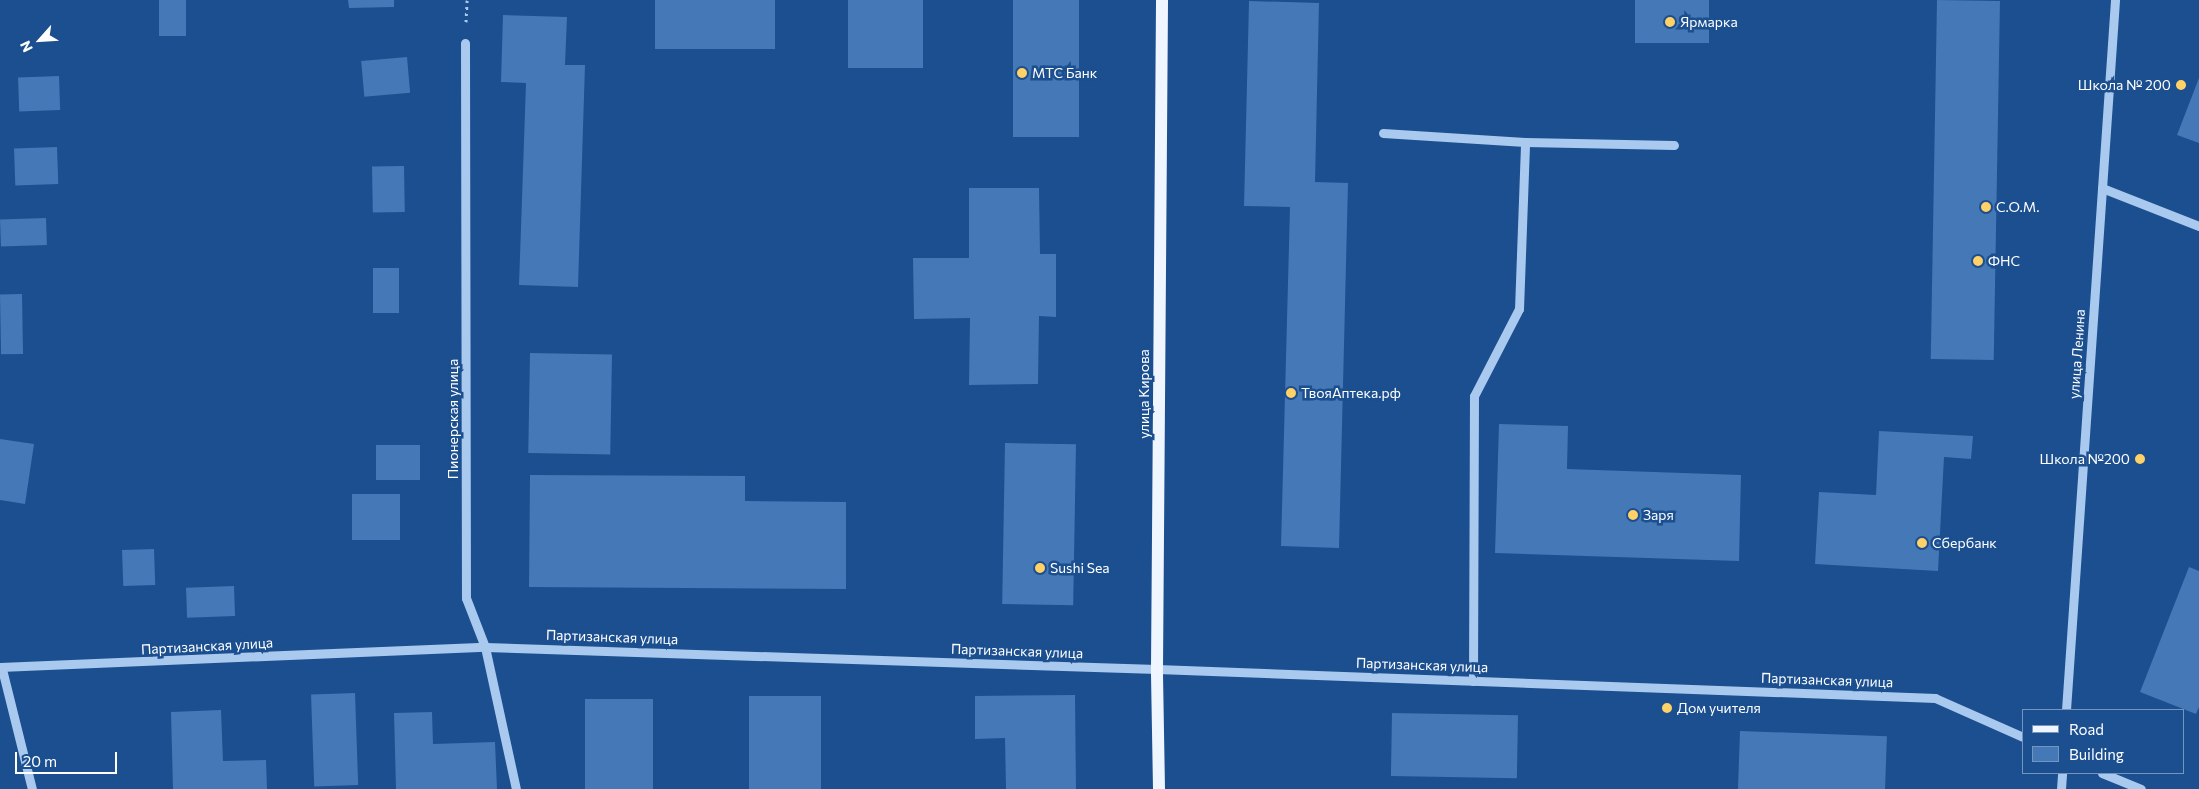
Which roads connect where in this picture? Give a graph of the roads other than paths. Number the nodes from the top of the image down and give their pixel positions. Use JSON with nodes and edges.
{"nodes":[{"id":1,"x":1162,"y":0,"type":"edge"},
{"id":2,"x":2115,"y":0,"type":"edge"},
{"id":3,"x":465,"y":43,"type":"dead end"},
{"id":4,"x":1383,"y":133,"type":"dead end"},
{"id":5,"x":1525,"y":142,"type":"junction"},
{"id":6,"x":1674,"y":144,"type":"dead end"},
{"id":7,"x":2102,"y":188,"type":"junction"},
{"id":8,"x":2199,"y":226,"type":"edge"},
{"id":9,"x":485,"y":647,"type":"junction"},
{"id":10,"x":1,"y":668,"type":"edge"},
{"id":11,"x":1157,"y":669,"type":"junction"},
{"id":12,"x":1473,"y":681,"type":"junction"},
{"id":13,"x":2066,"y":709,"type":"edge"},
{"id":14,"x":2022,"y":737,"type":"edge"},
{"id":15,"x":2062,"y":774,"type":"edge"},
{"id":16,"x":2104,"y":774,"type":"edge"},
{"id":17,"x":32,"y":789,"type":"edge"},
{"id":18,"x":516,"y":789,"type":"edge"},
{"id":19,"x":1159,"y":789,"type":"edge"},
{"id":20,"x":2061,"y":789,"type":"edge"},
{"id":21,"x":2141,"y":789,"type":"edge"}],
"edges":[{"from":1,"to":11,"type":"main road","name":"улица Кирова"},
{"from":2,"to":7,"type":"street","name":"улица Ленина"},
{"from":3,"to":9,"type":"street","name":"Пионерская улица"},
{"from":4,"to":5,"type":"street"},
{"from":5,"to":6,"type":"street"},
{"from":5,"to":12,"type":"street"},
{"from":7,"to":8,"type":"street"},
{"from":7,"to":13,"type":"street","name":"улица Ленина"},
{"from":9,"to":10,"type":"street","name":"Партизанская улица"},
{"from":9,"to":11,"type":"street","name":"Партизанская улица"},
{"from":9,"to":18,"type":"street","name":"Пионерская улица"},
{"from":10,"to":17,"type":"street"},
{"from":11,"to":12,"type":"street","name":"Партизанская улица"},
{"from":11,"to":19,"type":"main road","name":"улица Кирова"},
{"from":12,"to":14,"type":"street","name":"Партизанская улица"},
{"from":15,"to":20,"type":"street"},
{"from":16,"to":21,"type":"street"}]}
